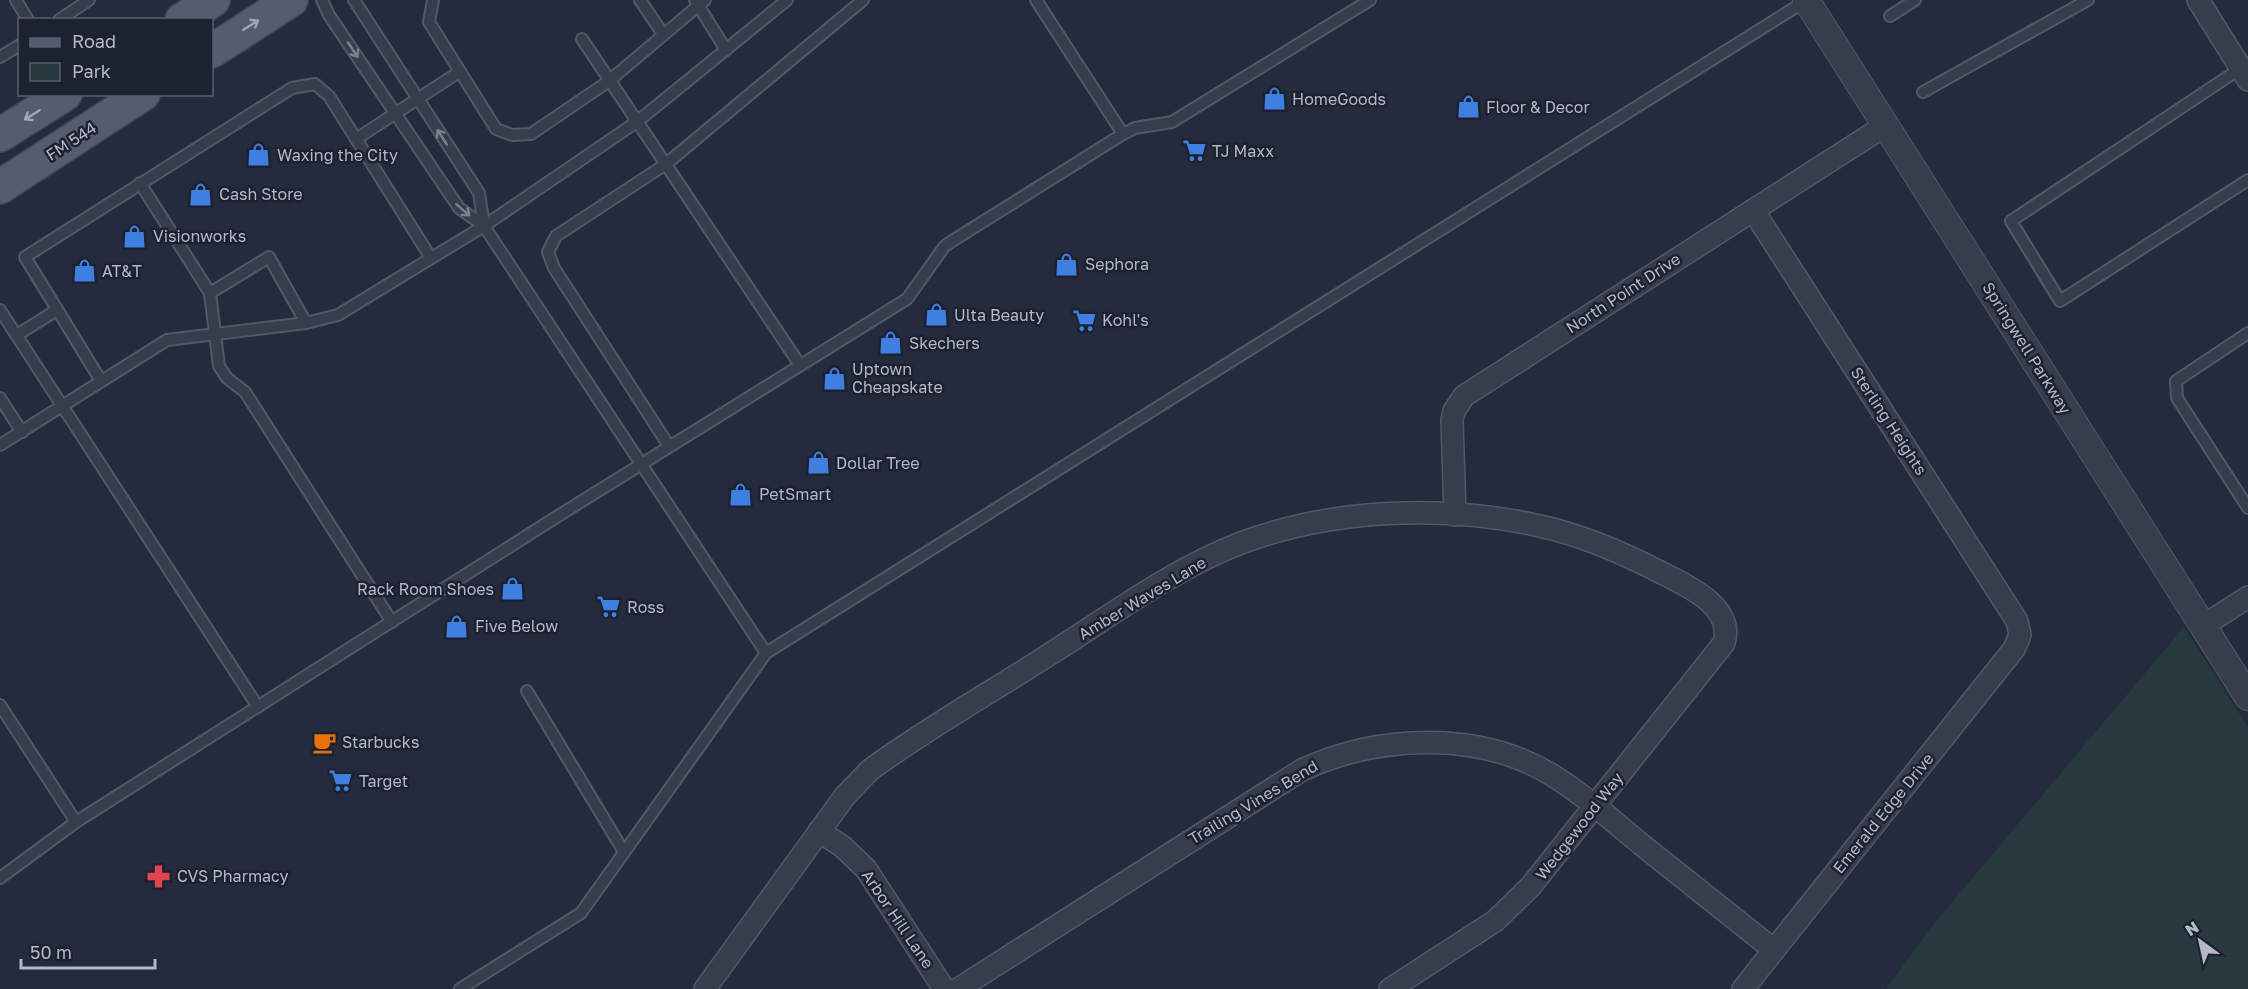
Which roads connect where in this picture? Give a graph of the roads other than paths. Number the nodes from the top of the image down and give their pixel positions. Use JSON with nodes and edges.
{"nodes":[{"id":1,"x":16,"y":0,"type":"edge"},
{"id":2,"x":89,"y":0,"type":"edge"},
{"id":3,"x":213,"y":0,"type":"edge"},
{"id":4,"x":291,"y":0,"type":"edge"},
{"id":5,"x":322,"y":0,"type":"edge"},
{"id":6,"x":354,"y":0,"type":"edge"},
{"id":7,"x":433,"y":0,"type":"edge"},
{"id":8,"x":640,"y":0,"type":"edge"},
{"id":9,"x":787,"y":0,"type":"edge"},
{"id":10,"x":863,"y":0,"type":"edge"},
{"id":11,"x":1036,"y":0,"type":"edge"},
{"id":12,"x":1370,"y":0,"type":"edge"},
{"id":13,"x":1806,"y":0,"type":"edge"},
{"id":14,"x":1915,"y":0,"type":"edge"},
{"id":15,"x":2088,"y":0,"type":"edge"},
{"id":16,"x":2198,"y":0,"type":"edge"},
{"id":17,"x":699,"y":2,"type":"edge"},
{"id":18,"x":1890,"y":16,"type":"dead end"},
{"id":19,"x":27,"y":18,"type":"edge"},
{"id":20,"x":62,"y":18,"type":"edge"},
{"id":21,"x":185,"y":18,"type":"edge"},
{"id":22,"x":663,"y":34,"type":"junction"},
{"id":23,"x":582,"y":39,"type":"dead end"},
{"id":24,"x":18,"y":46,"type":"edge"},
{"id":25,"x":213,"y":50,"type":"edge"},
{"id":26,"x":726,"y":50,"type":"junction"},
{"id":27,"x":0,"y":57,"type":"edge"},
{"id":28,"x":459,"y":72,"type":"junction"},
{"id":29,"x":2245,"y":74,"type":"edge"},
{"id":30,"x":609,"y":81,"type":"junction"},
{"id":31,"x":1923,"y":92,"type":"dead end"},
{"id":32,"x":62,"y":96,"type":"edge"},
{"id":33,"x":140,"y":96,"type":"edge"},
{"id":34,"x":418,"y":99,"type":"junction"},
{"id":35,"x":395,"y":114,"type":"junction"},
{"id":36,"x":638,"y":121,"type":"junction"},
{"id":37,"x":1886,"y":125,"type":"junction"},
{"id":38,"x":1123,"y":134,"type":"junction"},
{"id":39,"x":0,"y":135,"type":"edge"},
{"id":40,"x":356,"y":139,"type":"junction"},
{"id":41,"x":666,"y":164,"type":"junction"},
{"id":42,"x":2248,"y":180,"type":"edge"},
{"id":43,"x":140,"y":183,"type":"junction"},
{"id":44,"x":0,"y":187,"type":"edge"},
{"id":45,"x":1753,"y":210,"type":"junction"},
{"id":46,"x":484,"y":226,"type":"junction"},
{"id":47,"x":431,"y":258,"type":"junction"},
{"id":48,"x":210,"y":293,"type":"junction"},
{"id":49,"x":57,"y":310,"type":"junction"},
{"id":50,"x":2,"y":317,"type":"edge"},
{"id":51,"x":306,"y":323,"type":"junction"},
{"id":52,"x":2248,"y":333,"type":"edge"},
{"id":53,"x":214,"y":334,"type":"junction"},
{"id":54,"x":17,"y":335,"type":"junction"},
{"id":55,"x":800,"y":366,"type":"junction"},
{"id":56,"x":101,"y":381,"type":"junction"},
{"id":57,"x":0,"y":398,"type":"edge"},
{"id":58,"x":63,"y":405,"type":"junction"},
{"id":59,"x":22,"y":432,"type":"junction"},
{"id":60,"x":0,"y":445,"type":"edge"},
{"id":61,"x":669,"y":446,"type":"junction"},
{"id":62,"x":641,"y":464,"type":"junction"},
{"id":63,"x":2248,"y":508,"type":"edge"},
{"id":64,"x":1455,"y":515,"type":"junction"},
{"id":65,"x":2248,"y":597,"type":"edge"},
{"id":66,"x":392,"y":622,"type":"junction"},
{"id":67,"x":1727,"y":626,"type":"joint"},
{"id":68,"x":2203,"y":626,"type":"junction"},
{"id":69,"x":2020,"y":635,"type":"joint"},
{"id":70,"x":766,"y":653,"type":"junction"},
{"id":71,"x":527,"y":691,"type":"dead end"},
{"id":72,"x":2248,"y":697,"type":"edge"},
{"id":73,"x":0,"y":705,"type":"edge"},
{"id":74,"x":258,"y":707,"type":"junction"},
{"id":75,"x":1594,"y":807,"type":"junction"},
{"id":76,"x":76,"y":822,"type":"junction"},
{"id":77,"x":819,"y":831,"type":"junction"},
{"id":78,"x":624,"y":852,"type":"junction"},
{"id":79,"x":0,"y":878,"type":"edge"},
{"id":80,"x":1774,"y":950,"type":"junction"},
{"id":81,"x":460,"y":989,"type":"edge"},
{"id":82,"x":705,"y":989,"type":"edge"},
{"id":83,"x":944,"y":989,"type":"edge"},
{"id":84,"x":958,"y":989,"type":"edge"},
{"id":85,"x":1390,"y":989,"type":"edge"},
{"id":86,"x":1743,"y":989,"type":"edge"}],
"edges":[{"from":1,"to":19,"type":"lane"},
{"from":2,"to":20,"type":"lane"},
{"from":3,"to":21,"type":"main road"},
{"from":25,"to":4,"type":"main road","one_way":true},
{"from":5,"to":35,"type":"lane","one_way":true},
{"from":6,"to":34,"type":"lane"},
{"from":7,"to":28,"type":"lane"},
{"from":8,"to":22,"type":"lane"},
{"from":9,"to":26,"type":"lane"},
{"from":10,"to":41,"type":"lane"},
{"from":11,"to":38,"type":"lane"},
{"from":12,"to":38,"type":"lane"},
{"from":13,"to":37,"type":"street","name":"Springwell Parkway"},
{"from":13,"to":70,"type":"lane"},
{"from":14,"to":18,"type":"lane"},
{"from":15,"to":31,"type":"lane"},
{"from":16,"to":29,"type":"street"},
{"from":17,"to":22,"type":"lane"},
{"from":17,"to":26,"type":"lane"},
{"from":22,"to":30,"type":"lane"},
{"from":23,"to":30,"type":"lane"},
{"from":24,"to":27,"type":"lane"},
{"from":26,"to":36,"type":"lane"},
{"from":28,"to":30,"type":"lane"},
{"from":28,"to":34,"type":"lane"},
{"from":29,"to":42,"type":"lane"},
{"from":30,"to":36,"type":"lane"},
{"from":32,"to":39,"type":"main road","one_way":true},
{"from":33,"to":44,"type":"main road","name":"FM 544","number":"FM 544"},
{"from":34,"to":35,"type":"lane"},
{"from":46,"to":34,"type":"lane","one_way":true},
{"from":35,"to":40,"type":"lane"},
{"from":35,"to":46,"type":"lane","one_way":true},
{"from":36,"to":41,"type":"lane"},
{"from":36,"to":46,"type":"lane"},
{"from":37,"to":45,"type":"street","name":"North Point Drive"},
{"from":37,"to":68,"type":"street","name":"Springwell Parkway"},
{"from":38,"to":55,"type":"lane"},
{"from":40,"to":43,"type":"lane"},
{"from":40,"to":47,"type":"lane"},
{"from":41,"to":55,"type":"lane"},
{"from":41,"to":61,"type":"lane"},
{"from":43,"to":48,"type":"lane"},
{"from":43,"to":49,"type":"lane"},
{"from":45,"to":64,"type":"street","name":"North Point Drive"},
{"from":45,"to":69,"type":"street","name":"Sterling Heights"},
{"from":46,"to":47,"type":"lane"},
{"from":46,"to":62,"type":"lane"},
{"from":47,"to":51,"type":"lane"},
{"from":48,"to":51,"type":"lane"},
{"from":48,"to":53,"type":"lane"},
{"from":49,"to":54,"type":"lane"},
{"from":49,"to":56,"type":"lane"},
{"from":50,"to":54,"type":"lane"},
{"from":51,"to":53,"type":"lane"},
{"from":52,"to":63,"type":"lane"},
{"from":53,"to":56,"type":"lane"},
{"from":53,"to":66,"type":"lane"},
{"from":54,"to":58,"type":"lane"},
{"from":55,"to":61,"type":"lane"},
{"from":56,"to":58,"type":"lane"},
{"from":57,"to":59,"type":"lane"},
{"from":58,"to":59,"type":"lane"},
{"from":58,"to":74,"type":"lane"},
{"from":59,"to":60,"type":"lane"},
{"from":61,"to":62,"type":"lane"},
{"from":62,"to":66,"type":"lane"},
{"from":62,"to":70,"type":"lane"},
{"from":64,"to":67,"type":"street","name":"Amber Waves Lane"},
{"from":64,"to":77,"type":"street","name":"Amber Waves Lane"},
{"from":65,"to":68,"type":"street"},
{"from":66,"to":74,"type":"lane"},
{"from":67,"to":75,"type":"street","name":"Wedgewood Way"},
{"from":68,"to":72,"type":"street","name":"Springwell Parkway"},
{"from":69,"to":80,"type":"street","name":"Emerald Edge Drive"},
{"from":70,"to":78,"type":"lane"},
{"from":71,"to":78,"type":"lane"},
{"from":73,"to":76,"type":"lane"},
{"from":74,"to":76,"type":"lane"},
{"from":75,"to":80,"type":"street","name":"Trailing Vines Bend"},
{"from":75,"to":84,"type":"street","name":"Trailing Vines Bend"},
{"from":75,"to":85,"type":"street","name":"Wedgewood Way"},
{"from":76,"to":79,"type":"lane"},
{"from":77,"to":82,"type":"street","name":"Amber Waves Lane"},
{"from":77,"to":83,"type":"street","name":"Arbor Hill Lane"},
{"from":78,"to":81,"type":"lane"},
{"from":80,"to":86,"type":"street","name":"Emerald Edge Drive"}]}
